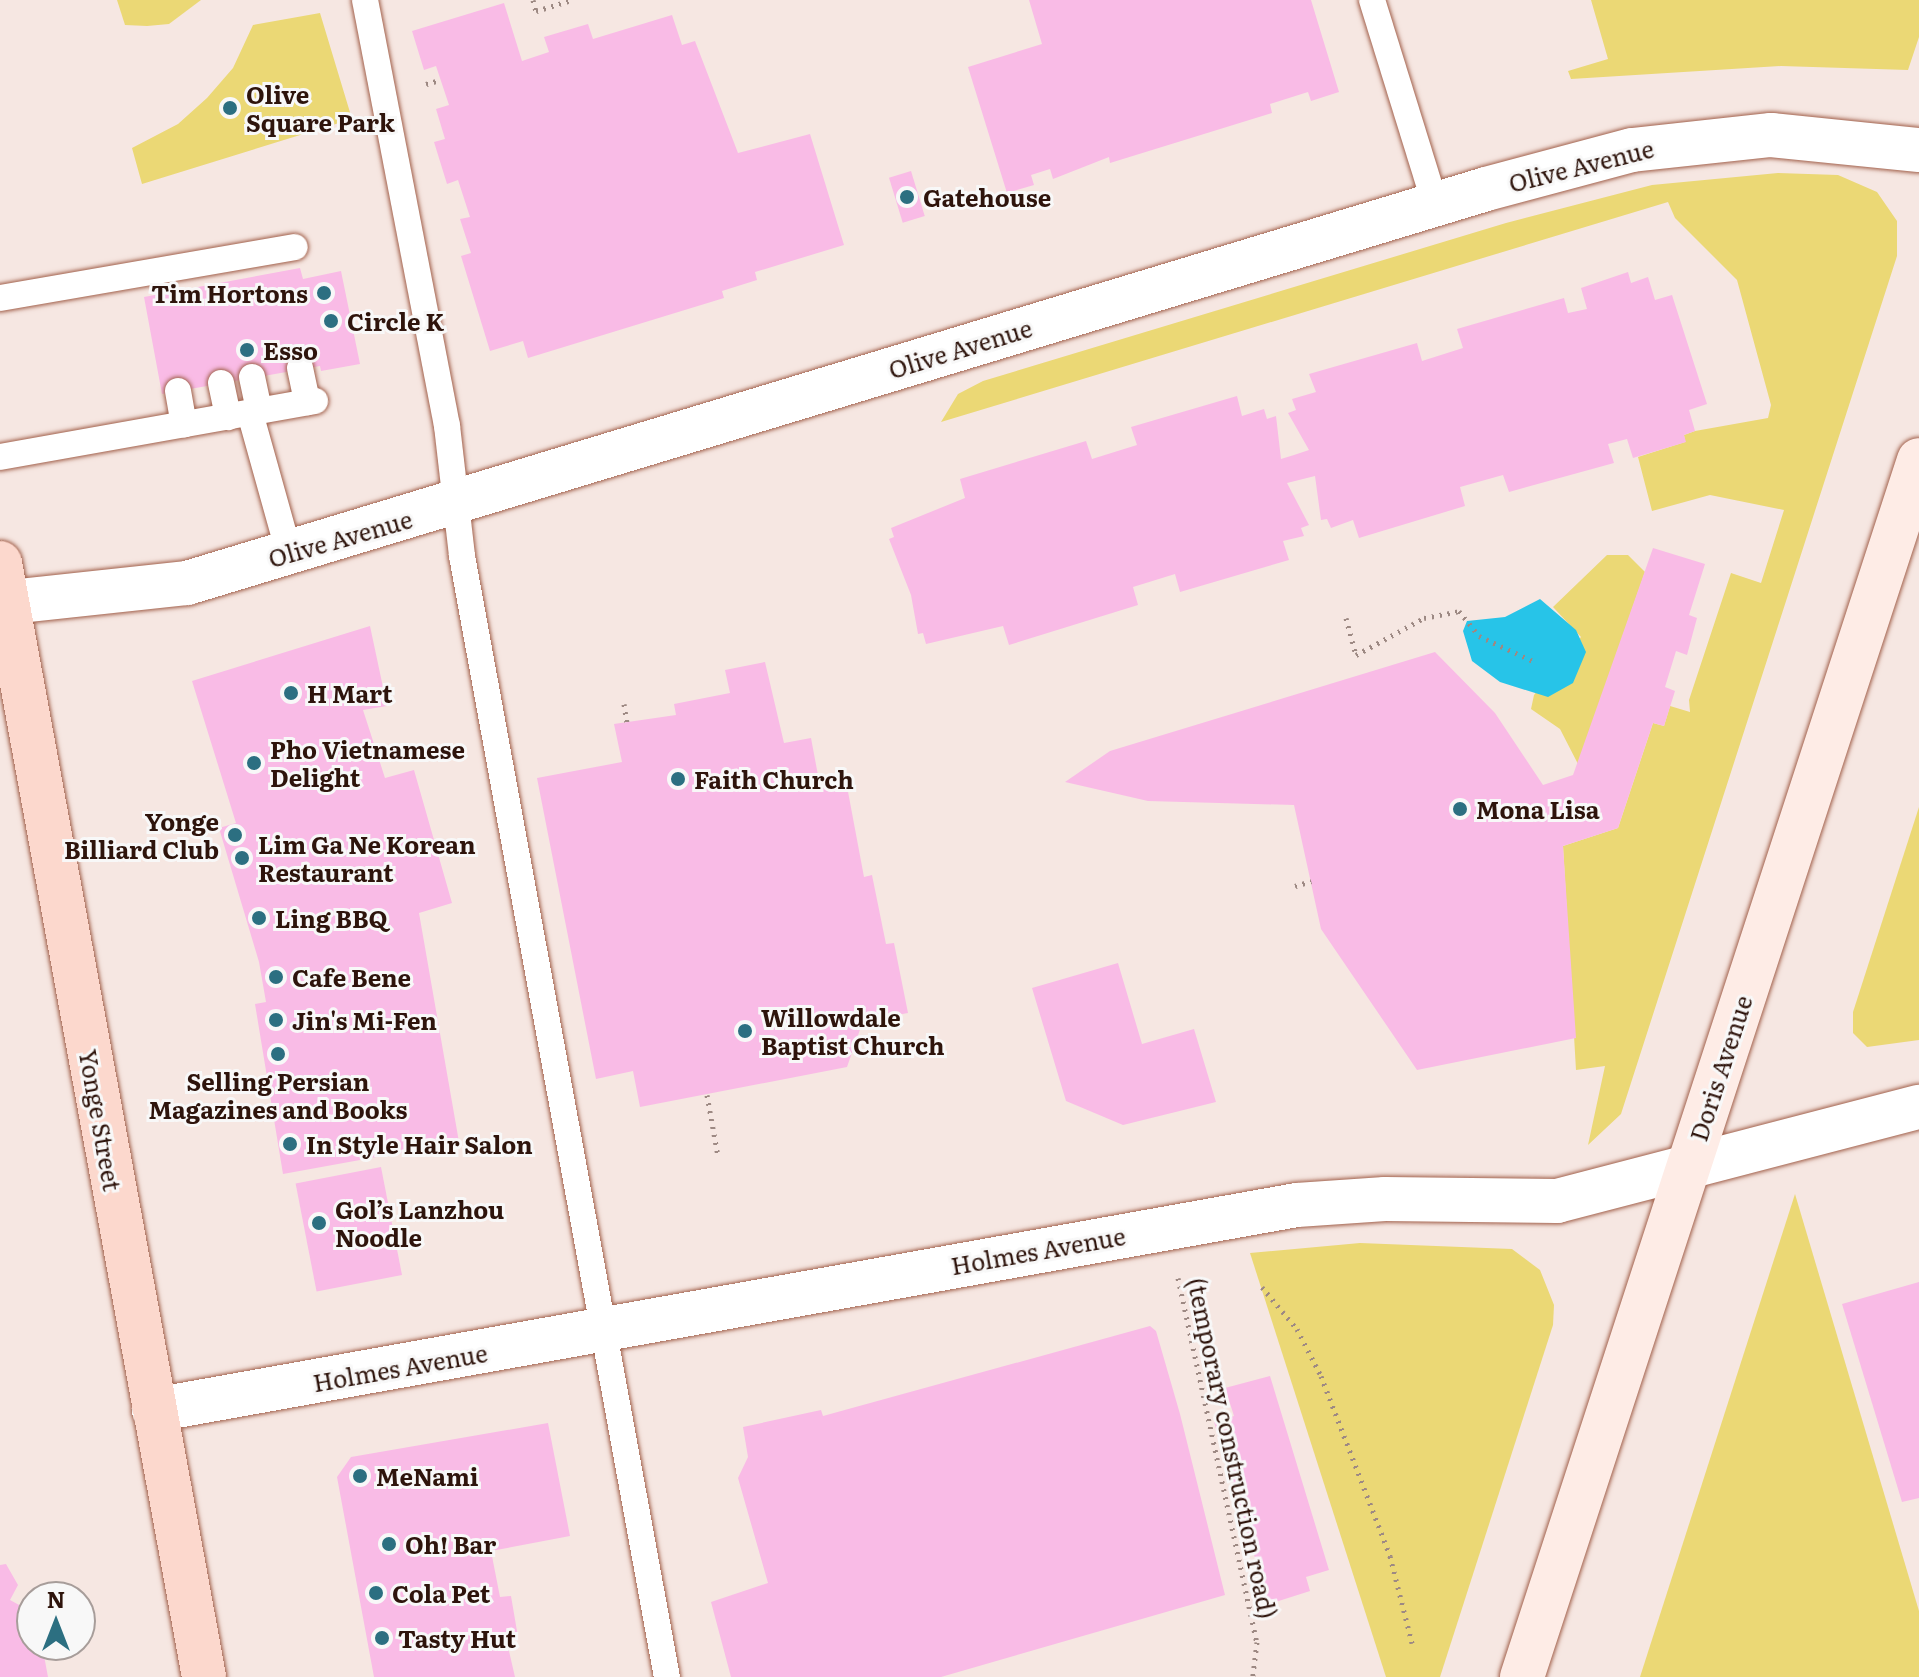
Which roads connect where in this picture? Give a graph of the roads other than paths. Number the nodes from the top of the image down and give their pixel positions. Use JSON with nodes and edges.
{"nodes":[{"id":1,"x":365,"y":0,"type":"edge"},
{"id":2,"x":1372,"y":0,"type":"edge"},
{"id":3,"x":1919,"y":150,"type":"edge"},
{"id":4,"x":1435,"y":204,"type":"junction"},
{"id":5,"x":285,"y":256,"type":"dead end"},
{"id":6,"x":0,"y":298,"type":"edge"},
{"id":7,"x":300,"y":368,"type":"dead end"},
{"id":8,"x":252,"y":377,"type":"dead end"},
{"id":9,"x":221,"y":383,"type":"dead end"},
{"id":10,"x":178,"y":391,"type":"dead end"},
{"id":11,"x":246,"y":413,"type":"junction"},
{"id":12,"x":184,"y":424,"type":"junction"},
{"id":13,"x":0,"y":457,"type":"edge"},
{"id":14,"x":1919,"y":460,"type":"edge"},
{"id":15,"x":456,"y":505,"type":"junction"},
{"id":16,"x":289,"y":553,"type":"junction"},
{"id":17,"x":2,"y":589,"type":"edge"},
{"id":18,"x":1919,"y":1107,"type":"edge"},
{"id":19,"x":1688,"y":1164,"type":"junction"},
{"id":20,"x":602,"y":1331,"type":"junction"},
{"id":21,"x":154,"y":1410,"type":"junction"},
{"id":22,"x":204,"y":1677,"type":"edge"},
{"id":23,"x":667,"y":1677,"type":"edge"},
{"id":24,"x":1522,"y":1677,"type":"edge"}],
"edges":[{"from":1,"to":15,"type":"lane"},
{"from":2,"to":4,"type":"lane"},
{"from":3,"to":4,"type":"street","name":"Olive Avenue"},
{"from":4,"to":15,"type":"street","name":"Olive Avenue"},
{"from":5,"to":6,"type":"lane"},
{"from":7,"to":11,"type":"lane"},
{"from":8,"to":11,"type":"lane"},
{"from":9,"to":11,"type":"lane"},
{"from":10,"to":12,"type":"lane"},
{"from":11,"to":12,"type":"lane"},
{"from":11,"to":16,"type":"lane"},
{"from":12,"to":13,"type":"lane"},
{"from":14,"to":19,"type":"street","name":"Doris Avenue"},
{"from":15,"to":16,"type":"street","name":"Olive Avenue"},
{"from":15,"to":20,"type":"lane"},
{"from":16,"to":17,"type":"street","name":"Olive Avenue"},
{"from":17,"to":21,"type":"main road","name":"Yonge Street"},
{"from":18,"to":19,"type":"street","name":"Holmes Avenue"},
{"from":19,"to":20,"type":"street","name":"Holmes Avenue"},
{"from":19,"to":24,"type":"street","name":"Doris Avenue"},
{"from":20,"to":21,"type":"street","name":"Holmes Avenue"},
{"from":20,"to":23,"type":"lane"},
{"from":21,"to":22,"type":"main road","name":"Yonge Street"}]}
